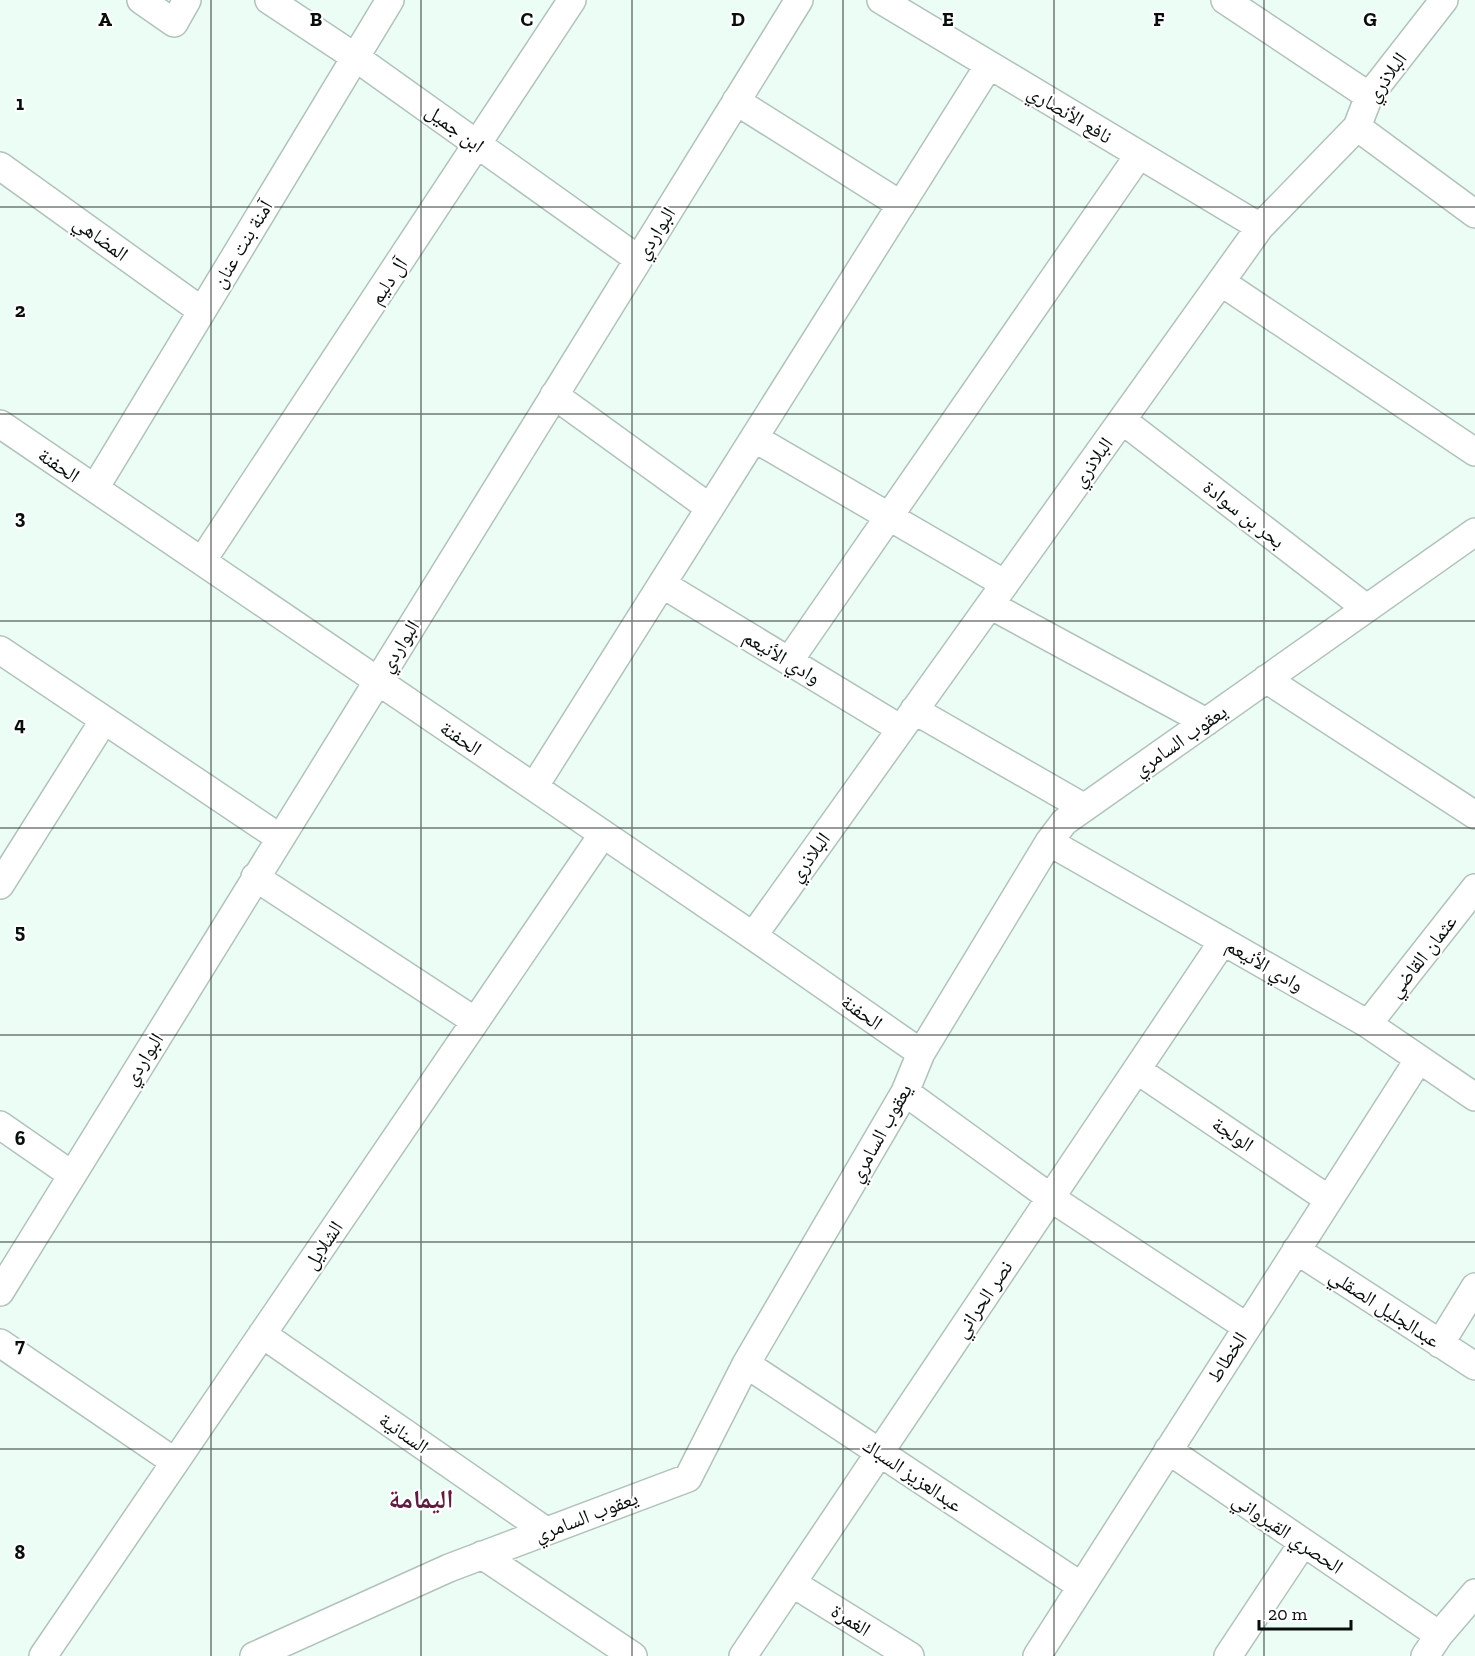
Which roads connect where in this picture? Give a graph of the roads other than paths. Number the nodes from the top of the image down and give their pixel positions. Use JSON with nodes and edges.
{"nodes":[{"id":1,"x":141,"y":0,"type":"edge"},
{"id":2,"x":187,"y":0,"type":"edge"},
{"id":3,"x":269,"y":0,"type":"edge"},
{"id":4,"x":390,"y":0,"type":"edge"},
{"id":5,"x":572,"y":0,"type":"edge"},
{"id":6,"x":799,"y":0,"type":"edge"},
{"id":7,"x":881,"y":0,"type":"edge"},
{"id":8,"x":1225,"y":0,"type":"edge"},
{"id":9,"x":1444,"y":0,"type":"edge"},
{"id":10,"x":355,"y":57,"type":"junction"},
{"id":11,"x":989,"y":65,"type":"junction"},
{"id":12,"x":1370,"y":96,"type":"junction"},
{"id":13,"x":736,"y":101,"type":"junction"},
{"id":14,"x":1357,"y":127,"type":"junction"},
{"id":15,"x":478,"y":145,"type":"junction"},
{"id":16,"x":1139,"y":154,"type":"junction"},
{"id":17,"x":0,"y":166,"type":"edge"},
{"id":18,"x":901,"y":205,"type":"junction"},
{"id":19,"x":1475,"y":214,"type":"edge"},
{"id":20,"x":1260,"y":227,"type":"junction"},
{"id":21,"x":638,"y":259,"type":"junction"},
{"id":22,"x":1221,"y":282,"type":"junction"},
{"id":23,"x":202,"y":311,"type":"junction"},
{"id":24,"x":554,"y":395,"type":"junction"},
{"id":25,"x":1122,"y":420,"type":"junction"},
{"id":26,"x":0,"y":424,"type":"edge"},
{"id":27,"x":754,"y":438,"type":"junction"},
{"id":28,"x":1475,"y":452,"type":"edge"},
{"id":29,"x":95,"y":488,"type":"junction"},
{"id":30,"x":710,"y":508,"type":"junction"},
{"id":31,"x":889,"y":516,"type":"junction"},
{"id":32,"x":1475,"y":532,"type":"edge"},
{"id":33,"x":202,"y":561,"type":"junction"},
{"id":34,"x":662,"y":584,"type":"junction"},
{"id":35,"x":997,"y":594,"type":"junction"},
{"id":36,"x":1366,"y":608,"type":"junction"},
{"id":37,"x":0,"y":650,"type":"edge"},
{"id":38,"x":789,"y":661,"type":"junction"},
{"id":39,"x":1266,"y":679,"type":"junction"},
{"id":40,"x":377,"y":680,"type":"junction"},
{"id":41,"x":104,"y":720,"type":"junction"},
{"id":42,"x":908,"y":720,"type":"junction"},
{"id":43,"x":1206,"y":722,"type":"junction"},
{"id":44,"x":534,"y":787,"type":"junction"},
{"id":45,"x":1083,"y":807,"type":"junction"},
{"id":46,"x":1475,"y":815,"type":"edge"},
{"id":47,"x":603,"y":834,"type":"junction"},
{"id":48,"x":280,"y":838,"type":"junction"},
{"id":49,"x":1049,"y":842,"type":"junction"},
{"id":50,"x":255,"y":877,"type":"junction"},
{"id":51,"x":0,"y":885,"type":"edge"},
{"id":52,"x":1475,"y":888,"type":"edge"},
{"id":53,"x":753,"y":936,"type":"junction"},
{"id":54,"x":1223,"y":941,"type":"junction"},
{"id":55,"x":475,"y":1021,"type":"junction"},
{"id":56,"x":1368,"y":1024,"type":"junction"},
{"id":57,"x":921,"y":1053,"type":"junction"},
{"id":58,"x":1419,"y":1059,"type":"junction"},
{"id":59,"x":1137,"y":1070,"type":"junction"},
{"id":60,"x":905,"y":1092,"type":"junction"},
{"id":61,"x":1475,"y":1097,"type":"edge"},
{"id":62,"x":0,"y":1125,"type":"edge"},
{"id":63,"x":72,"y":1175,"type":"junction"},
{"id":64,"x":1051,"y":1198,"type":"junction"},
{"id":65,"x":1329,"y":1199,"type":"junction"},
{"id":66,"x":1296,"y":1250,"type":"junction"},
{"id":67,"x":1475,"y":1287,"type":"edge"},
{"id":68,"x":0,"y":1292,"type":"edge"},
{"id":69,"x":1247,"y":1327,"type":"junction"},
{"id":70,"x":262,"y":1334,"type":"junction"},
{"id":71,"x":0,"y":1343,"type":"edge"},
{"id":72,"x":1440,"y":1344,"type":"junction"},
{"id":73,"x":746,"y":1364,"type":"junction"},
{"id":74,"x":1475,"y":1365,"type":"edge"},
{"id":75,"x":1168,"y":1450,"type":"junction"},
{"id":76,"x":880,"y":1453,"type":"junction"},
{"id":77,"x":175,"y":1462,"type":"junction"},
{"id":78,"x":546,"y":1531,"type":"junction"},
{"id":79,"x":1303,"y":1543,"type":"junction"},
{"id":80,"x":482,"y":1555,"type":"junction"},
{"id":81,"x":792,"y":1583,"type":"junction"},
{"id":82,"x":1081,"y":1586,"type":"junction"},
{"id":83,"x":1475,"y":1593,"type":"edge"},
{"id":84,"x":1432,"y":1646,"type":"edge"},
{"id":85,"x":43,"y":1656,"type":"edge"},
{"id":86,"x":254,"y":1656,"type":"edge"},
{"id":87,"x":633,"y":1656,"type":"edge"},
{"id":88,"x":743,"y":1656,"type":"edge"},
{"id":89,"x":910,"y":1656,"type":"edge"},
{"id":90,"x":1036,"y":1656,"type":"edge"},
{"id":91,"x":1228,"y":1656,"type":"edge"}],
"edges":[{"from":1,"to":2,"type":"street"},
{"from":3,"to":10,"type":"street","name":"ابن جميل"},
{"from":4,"to":10,"type":"street","name":"آمنة بنت عنان"},
{"from":5,"to":15,"type":"street","name":"آل دليم"},
{"from":6,"to":13,"type":"street","name":"البواردي"},
{"from":7,"to":11,"type":"street","name":"نافع الأنصاري"},
{"from":8,"to":12,"type":"street"},
{"from":9,"to":12,"type":"street","name":"البلاذري"},
{"from":10,"to":15,"type":"street","name":"ابن جميل"},
{"from":10,"to":23,"type":"street","name":"آمنة بنت عنان"},
{"from":11,"to":16,"type":"street","name":"نافع الأنصاري"},
{"from":11,"to":18,"type":"street"},
{"from":12,"to":14,"type":"street","name":"البلاذري"},
{"from":13,"to":18,"type":"street"},
{"from":13,"to":21,"type":"street","name":"البواردي"},
{"from":14,"to":19,"type":"street"},
{"from":14,"to":20,"type":"street","name":"البلاذري"},
{"from":15,"to":21,"type":"street","name":"ابن جميل"},
{"from":15,"to":33,"type":"street","name":"آل دليم"},
{"from":16,"to":20,"type":"street","name":"نافع الأنصاري"},
{"from":16,"to":31,"type":"street"},
{"from":17,"to":23,"type":"street","name":"المضاهي"},
{"from":18,"to":27,"type":"street"},
{"from":20,"to":22,"type":"street","name":"البلاذري"},
{"from":21,"to":24,"type":"street","name":"البواردي"},
{"from":22,"to":25,"type":"street","name":"البلاذري"},
{"from":22,"to":28,"type":"street"},
{"from":23,"to":29,"type":"street","name":"آمنة بنت عنان"},
{"from":24,"to":30,"type":"street"},
{"from":24,"to":40,"type":"street","name":"البواردي"},
{"from":25,"to":35,"type":"street","name":"البلاذري"},
{"from":25,"to":36,"type":"street","name":"بحر بن سوادة"},
{"from":26,"to":29,"type":"street","name":"الحفنة"},
{"from":27,"to":30,"type":"street"},
{"from":27,"to":31,"type":"street"},
{"from":29,"to":33,"type":"street","name":"الحفنة"},
{"from":30,"to":34,"type":"street"},
{"from":31,"to":35,"type":"street"},
{"from":31,"to":38,"type":"street"},
{"from":32,"to":36,"type":"street","name":"يعقوب السامري"},
{"from":33,"to":40,"type":"street","name":"الحفنة"},
{"from":34,"to":38,"type":"street","name":"وادي الأنيعم"},
{"from":34,"to":44,"type":"street"},
{"from":35,"to":42,"type":"street","name":"البلاذري"},
{"from":35,"to":43,"type":"street"},
{"from":36,"to":39,"type":"street","name":"يعقوب السامري"},
{"from":37,"to":41,"type":"street"},
{"from":38,"to":42,"type":"street","name":"وادي الأنيعم"},
{"from":39,"to":43,"type":"street","name":"يعقوب السامري"},
{"from":39,"to":46,"type":"street"},
{"from":40,"to":44,"type":"street","name":"الحفنة"},
{"from":40,"to":48,"type":"street","name":"البواردي"},
{"from":41,"to":48,"type":"street"},
{"from":41,"to":51,"type":"street"},
{"from":42,"to":45,"type":"street","name":"وادي الأنيعم"},
{"from":42,"to":53,"type":"street","name":"البلاذري"},
{"from":43,"to":45,"type":"street","name":"يعقوب السامري"},
{"from":44,"to":47,"type":"street","name":"الحفنة"},
{"from":45,"to":49,"type":"street","name":"يعقوب السامري"},
{"from":47,"to":53,"type":"street","name":"الحفنة"},
{"from":47,"to":55,"type":"street","name":"الشلايل"},
{"from":48,"to":50,"type":"street","name":"البواردي"},
{"from":49,"to":54,"type":"street","name":"وادي الأنيعم"},
{"from":49,"to":57,"type":"street","name":"يعقوب السامري"},
{"from":50,"to":55,"type":"street"},
{"from":50,"to":63,"type":"street","name":"البواردي"},
{"from":52,"to":56,"type":"street","name":"عثمان القاضي"},
{"from":53,"to":57,"type":"street","name":"الحفنة"},
{"from":54,"to":56,"type":"street","name":"وادي الأنيعم"},
{"from":54,"to":59,"type":"street","name":"نصر الحراني"},
{"from":55,"to":70,"type":"street","name":"الشلايل"},
{"from":56,"to":58,"type":"street","name":"وادي الأنيعم"},
{"from":57,"to":60,"type":"street","name":"يعقوب السامري"},
{"from":58,"to":61,"type":"street","name":"وادي الأنيعم"},
{"from":58,"to":65,"type":"street","name":"الخطاط"},
{"from":59,"to":64,"type":"street","name":"نصر الحراني"},
{"from":59,"to":65,"type":"street","name":"الولجة"},
{"from":60,"to":64,"type":"street"},
{"from":60,"to":73,"type":"street","name":"يعقوب السامري"},
{"from":62,"to":63,"type":"street"},
{"from":63,"to":68,"type":"street","name":"البواردي"},
{"from":64,"to":69,"type":"street"},
{"from":64,"to":76,"type":"street","name":"نصر الحراني"},
{"from":65,"to":66,"type":"street","name":"الخطاط"},
{"from":66,"to":69,"type":"street","name":"الخطاط"},
{"from":66,"to":72,"type":"street","name":"عبدالجليل الصقلي"},
{"from":67,"to":72,"type":"street"},
{"from":69,"to":75,"type":"street","name":"الخطاط"},
{"from":70,"to":77,"type":"street","name":"الشلايل"},
{"from":70,"to":78,"type":"street","name":"السنانية"},
{"from":71,"to":77,"type":"street"},
{"from":72,"to":74,"type":"street","name":"عبدالجليل الصقلي"},
{"from":73,"to":76,"type":"street","name":"عبدالعزيز السباك"},
{"from":73,"to":78,"type":"street","name":"يعقوب السامري"},
{"from":75,"to":79,"type":"street","name":"الحصري القيرواني"},
{"from":75,"to":82,"type":"street","name":"الخطاط"},
{"from":76,"to":81,"type":"street","name":"نصر الحراني"},
{"from":76,"to":82,"type":"street","name":"عبدالعزيز السباك"},
{"from":77,"to":85,"type":"street","name":"الشلايل"},
{"from":78,"to":80,"type":"street","name":"يعقوب السامري"},
{"from":79,"to":84,"type":"street","name":"الحصري القيرواني"},
{"from":79,"to":91,"type":"street"},
{"from":80,"to":86,"type":"street","name":"يعقوب السامري"},
{"from":80,"to":87,"type":"street"},
{"from":81,"to":88,"type":"street","name":"نصر الحراني"},
{"from":81,"to":89,"type":"street","name":"الغمرة"},
{"from":82,"to":90,"type":"street","name":"الخطاط"},
{"from":83,"to":84,"type":"street"}]}
